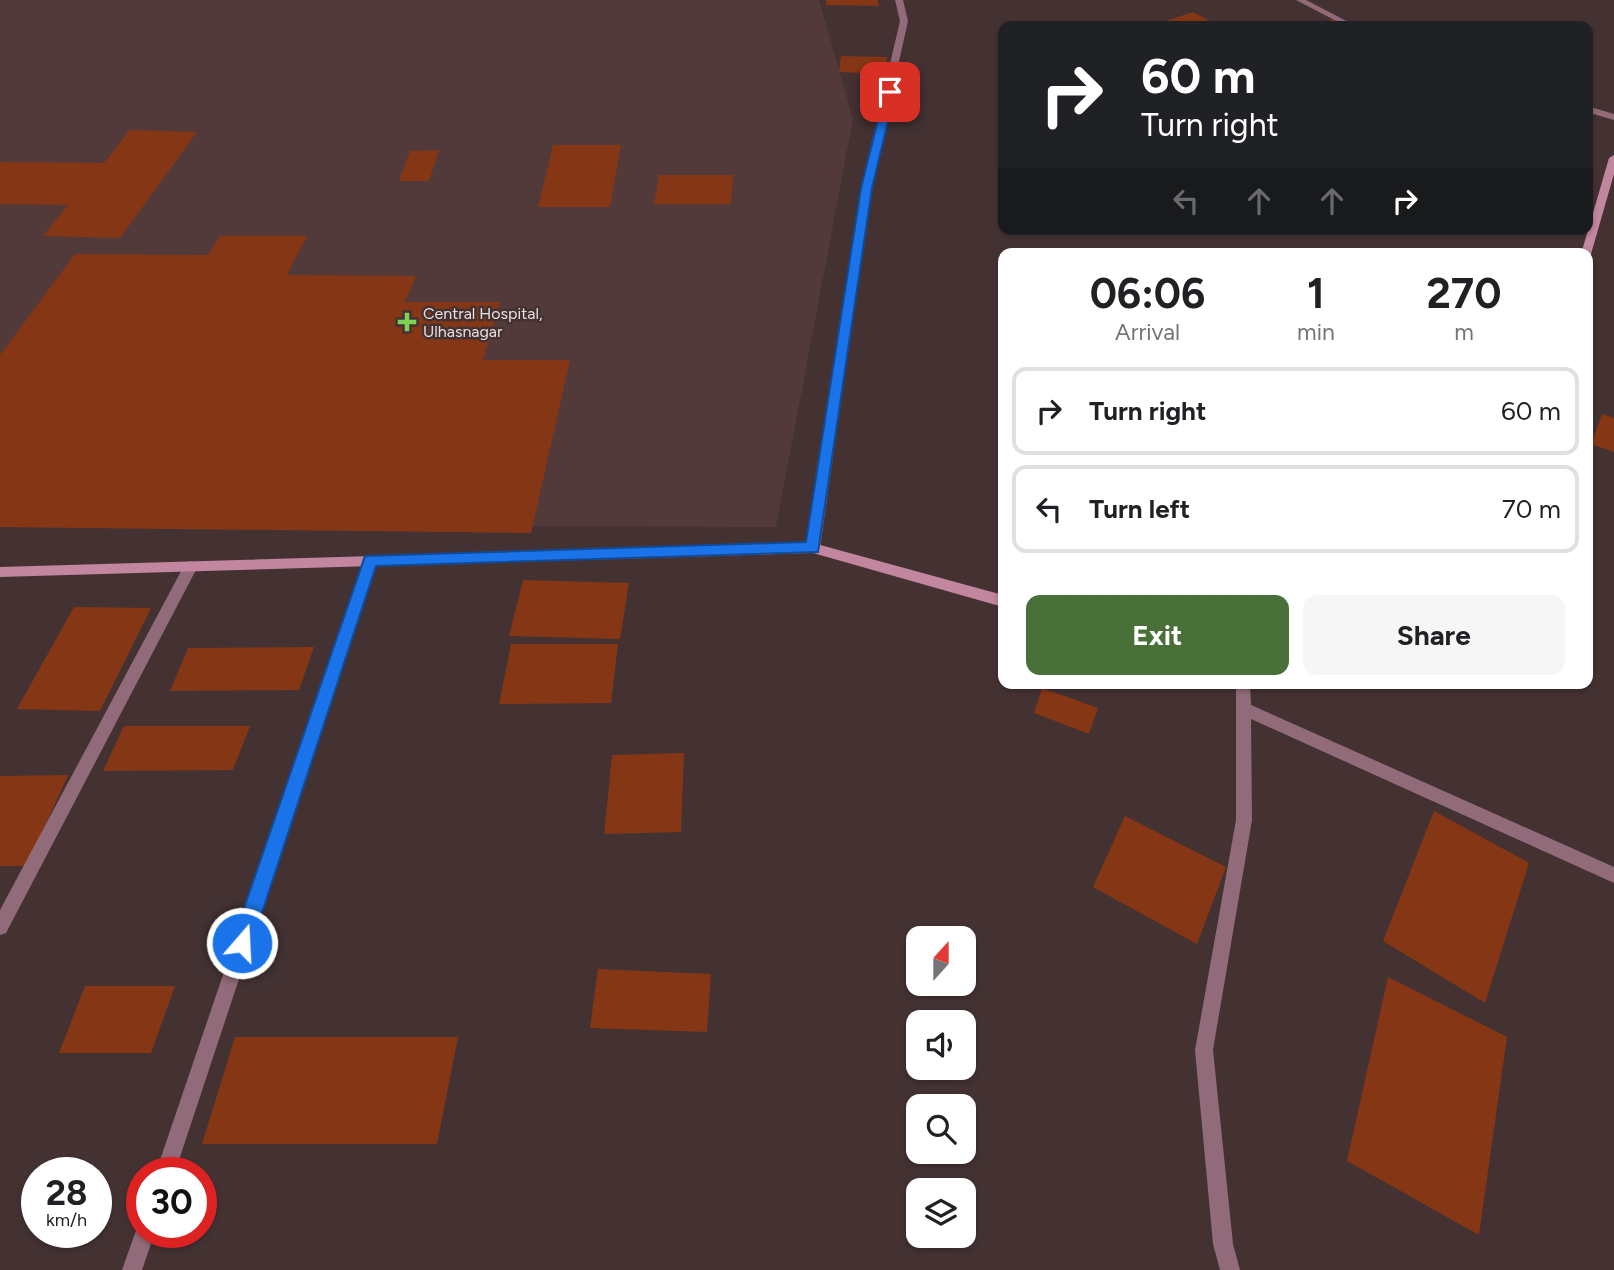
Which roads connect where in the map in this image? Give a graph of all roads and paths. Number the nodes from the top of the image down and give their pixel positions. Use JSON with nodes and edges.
{"nodes":[{"id":1,"x":899,"y":0,"type":"edge"},
{"id":2,"x":1300,"y":0,"type":"edge"},
{"id":3,"x":1342,"y":21,"type":"edge"},
{"id":4,"x":1593,"y":111,"type":"edge"},
{"id":5,"x":1614,"y":117,"type":"edge"},
{"id":6,"x":1614,"y":158,"type":"edge"},
{"id":7,"x":1593,"y":230,"type":"edge"},
{"id":8,"x":813,"y":548,"type":"junction"},
{"id":9,"x":371,"y":560,"type":"junction"},
{"id":10,"x":191,"y":566,"type":"junction"},
{"id":11,"x":0,"y":572,"type":"edge"},
{"id":12,"x":998,"y":600,"type":"edge"},
{"id":13,"x":1243,"y":689,"type":"edge"},
{"id":14,"x":1244,"y":709,"type":"junction"},
{"id":15,"x":1614,"y":876,"type":"edge"},
{"id":16,"x":0,"y":927,"type":"edge"},
{"id":17,"x":170,"y":1157,"type":"edge"},
{"id":18,"x":140,"y":1248,"type":"edge"},
{"id":19,"x":132,"y":1270,"type":"edge"},
{"id":20,"x":1230,"y":1270,"type":"edge"}],
"edges":[{"from":1,"to":8,"type":"street"},
{"from":2,"to":3,"type":"street"},
{"from":4,"to":5,"type":"street"},
{"from":6,"to":7,"type":"street"},
{"from":8,"to":9,"type":"street"},
{"from":8,"to":12,"type":"street"},
{"from":9,"to":10,"type":"street"},
{"from":9,"to":17,"type":"street"},
{"from":10,"to":11,"type":"street"},
{"from":10,"to":16,"type":"street"},
{"from":13,"to":14,"type":"street"},
{"from":14,"to":15,"type":"street"},
{"from":14,"to":20,"type":"street"},
{"from":18,"to":19,"type":"street"}]}
